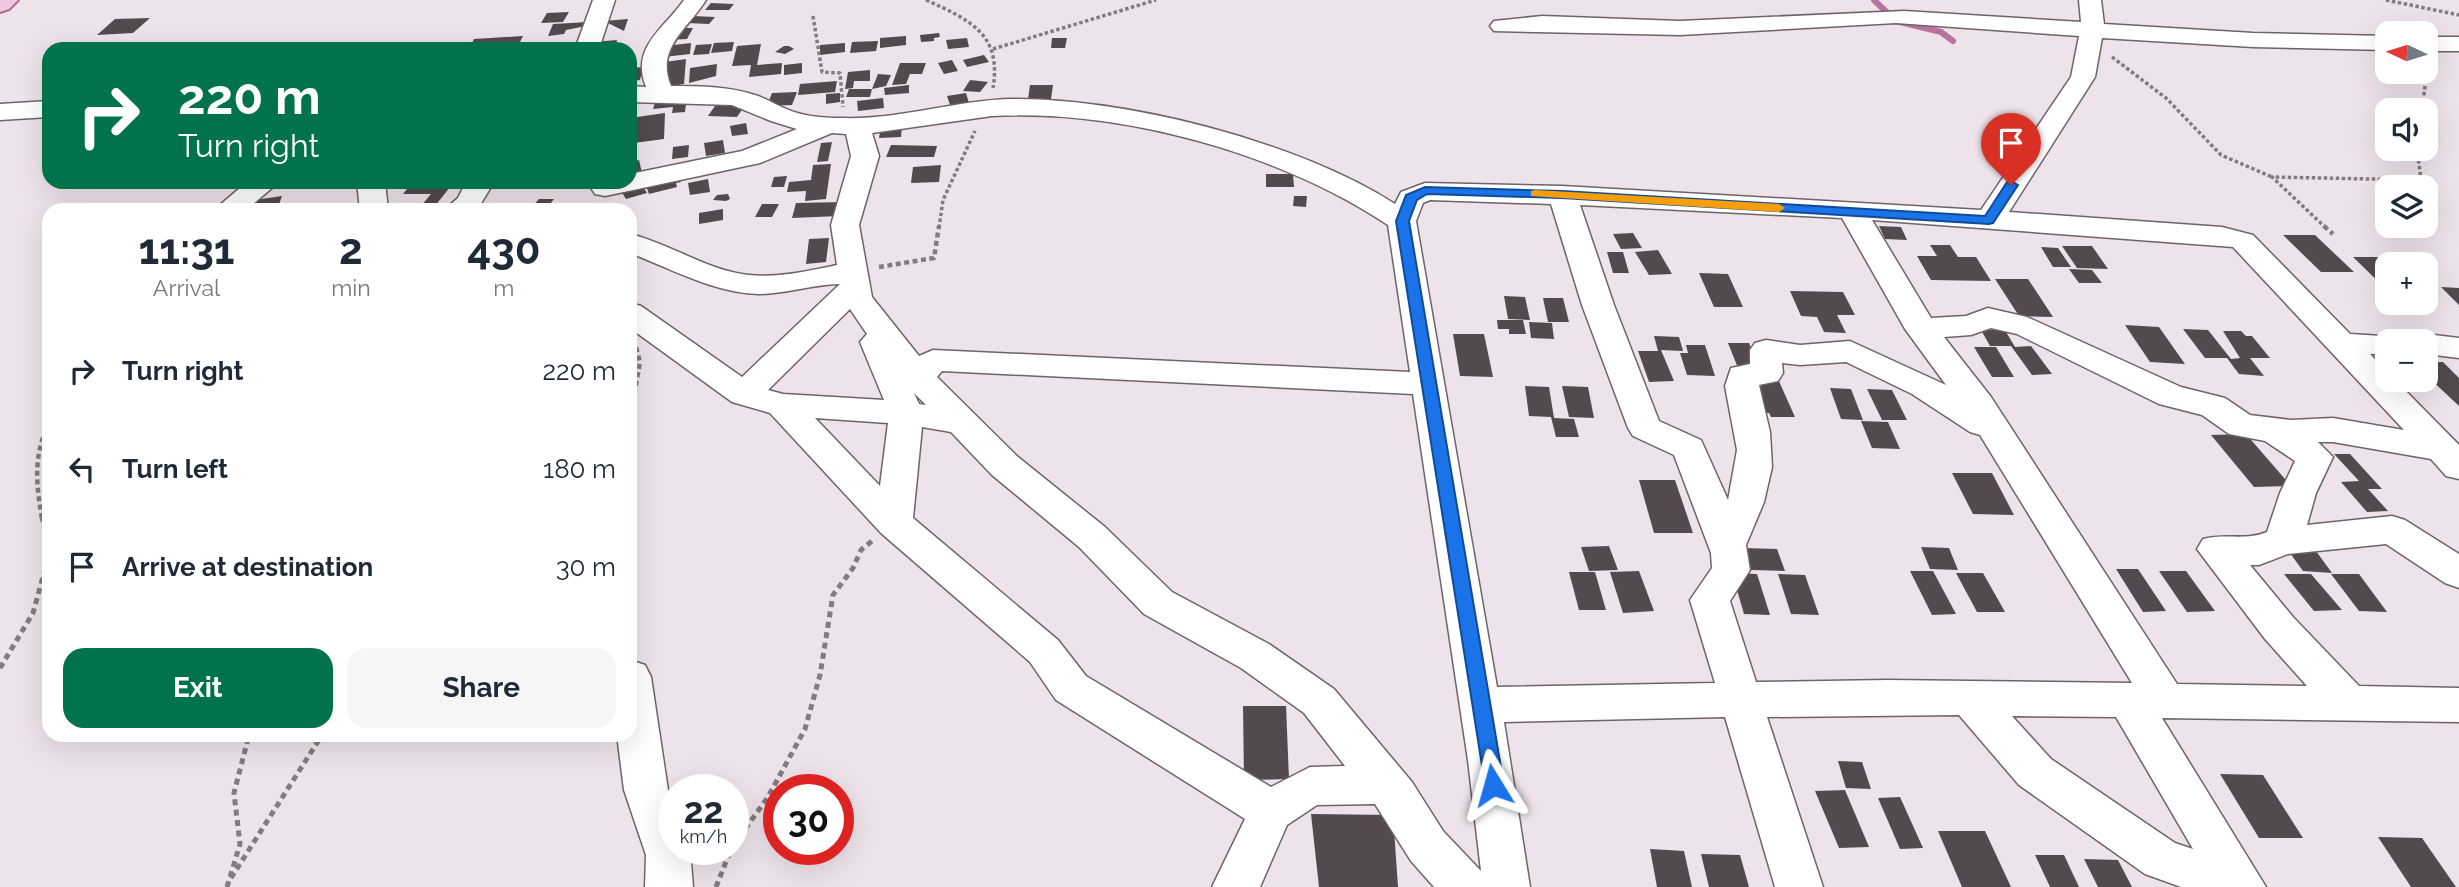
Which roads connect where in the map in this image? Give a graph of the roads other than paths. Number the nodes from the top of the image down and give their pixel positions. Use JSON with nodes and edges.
{"nodes":[{"id":1,"x":6,"y":0,"type":"edge"},
{"id":2,"x":604,"y":0,"type":"edge"},
{"id":3,"x":695,"y":0,"type":"edge"},
{"id":4,"x":1569,"y":0,"type":"edge"},
{"id":5,"x":2091,"y":0,"type":"edge"},
{"id":6,"x":0,"y":4,"type":"edge"},
{"id":7,"x":2092,"y":31,"type":"junction"},
{"id":8,"x":589,"y":42,"type":"edge"},
{"id":9,"x":2375,"y":43,"type":"edge"},
{"id":10,"x":2438,"y":44,"type":"edge"},
{"id":11,"x":2459,"y":44,"type":"edge"},
{"id":12,"x":637,"y":94,"type":"edge"},
{"id":13,"x":662,"y":95,"type":"junction"},
{"id":14,"x":42,"y":109,"type":"edge"},
{"id":15,"x":0,"y":112,"type":"edge"},
{"id":16,"x":845,"y":125,"type":"junction"},
{"id":17,"x":637,"y":185,"type":"edge"},
{"id":18,"x":256,"y":189,"type":"edge"},
{"id":19,"x":1562,"y":194,"type":"junction"},
{"id":20,"x":237,"y":203,"type":"edge"},
{"id":21,"x":1853,"y":212,"type":"junction"},
{"id":22,"x":1989,"y":220,"type":"junction"},
{"id":23,"x":1402,"y":221,"type":"junction"},
{"id":24,"x":637,"y":246,"type":"edge"},
{"id":25,"x":854,"y":285,"type":"junction"},
{"id":26,"x":637,"y":328,"type":"edge"},
{"id":27,"x":1921,"y":328,"type":"junction"},
{"id":28,"x":2344,"y":344,"type":"junction"},
{"id":29,"x":2375,"y":344,"type":"edge"},
{"id":30,"x":2438,"y":345,"type":"edge"},
{"id":31,"x":2459,"y":348,"type":"edge"},
{"id":32,"x":1428,"y":384,"type":"junction"},
{"id":33,"x":744,"y":394,"type":"junction"},
{"id":34,"x":913,"y":396,"type":"junction"},
{"id":35,"x":782,"y":405,"type":"junction"},
{"id":36,"x":2274,"y":430,"type":"junction"},
{"id":37,"x":1996,"y":433,"type":"junction"},
{"id":38,"x":2452,"y":458,"type":"edge"},
{"id":39,"x":894,"y":523,"type":"junction"},
{"id":40,"x":2283,"y":541,"type":"junction"},
{"id":41,"x":1727,"y":545,"type":"junction"},
{"id":42,"x":2459,"y":573,"type":"edge"},
{"id":43,"x":1970,"y":699,"type":"junction"},
{"id":44,"x":1739,"y":700,"type":"junction"},
{"id":45,"x":2347,"y":701,"type":"junction"},
{"id":46,"x":2147,"y":702,"type":"junction"},
{"id":47,"x":1479,"y":705,"type":"junction"},
{"id":48,"x":2459,"y":705,"type":"edge"},
{"id":49,"x":637,"y":726,"type":"edge"},
{"id":50,"x":1385,"y":784,"type":"junction"},
{"id":51,"x":1271,"y":811,"type":"junction"},
{"id":52,"x":2242,"y":886,"type":"edge"},
{"id":53,"x":669,"y":887,"type":"edge"},
{"id":54,"x":1237,"y":887,"type":"edge"},
{"id":55,"x":1464,"y":887,"type":"edge"},
{"id":56,"x":1506,"y":887,"type":"edge"},
{"id":57,"x":1799,"y":887,"type":"edge"}],
"edges":[{"from":1,"to":6,"type":"main road"},
{"from":2,"to":8,"type":"street"},
{"from":3,"to":13,"type":"street"},
{"from":4,"to":7,"type":"street"},
{"from":5,"to":7,"type":"street"},
{"from":7,"to":9,"type":"street"},
{"from":7,"to":22,"type":"street"},
{"from":10,"to":11,"type":"street"},
{"from":12,"to":13,"type":"street"},
{"from":13,"to":16,"type":"street"},
{"from":14,"to":15,"type":"street"},
{"from":16,"to":17,"type":"street"},
{"from":16,"to":23,"type":"street"},
{"from":16,"to":25,"type":"street"},
{"from":18,"to":20,"type":"street"},
{"from":19,"to":21,"type":"street"},
{"from":19,"to":23,"type":"street"},
{"from":19,"to":41,"type":"street"},
{"from":21,"to":22,"type":"street"},
{"from":21,"to":27,"type":"street"},
{"from":22,"to":28,"type":"street"},
{"from":23,"to":32,"type":"street"},
{"from":24,"to":25,"type":"street"},
{"from":25,"to":33,"type":"street"},
{"from":25,"to":34,"type":"street"},
{"from":26,"to":33,"type":"street"},
{"from":27,"to":36,"type":"street"},
{"from":27,"to":37,"type":"street"},
{"from":28,"to":29,"type":"street"},
{"from":28,"to":38,"type":"street"},
{"from":30,"to":31,"type":"street"},
{"from":32,"to":34,"type":"street"},
{"from":32,"to":47,"type":"street"},
{"from":33,"to":35,"type":"street"},
{"from":34,"to":35,"type":"street"},
{"from":34,"to":39,"type":"street"},
{"from":34,"to":50,"type":"street"},
{"from":35,"to":39,"type":"street"},
{"from":36,"to":38,"type":"street"},
{"from":36,"to":40,"type":"street"},
{"from":37,"to":41,"type":"street"},
{"from":37,"to":46,"type":"street"},
{"from":39,"to":51,"type":"street"},
{"from":40,"to":42,"type":"street"},
{"from":40,"to":45,"type":"street"},
{"from":41,"to":44,"type":"street"},
{"from":43,"to":44,"type":"street"},
{"from":43,"to":46,"type":"street"},
{"from":43,"to":52,"type":"street"},
{"from":44,"to":47,"type":"street"},
{"from":44,"to":57,"type":"street"},
{"from":45,"to":46,"type":"street"},
{"from":45,"to":48,"type":"street"},
{"from":46,"to":52,"type":"street"},
{"from":47,"to":56,"type":"street"},
{"from":49,"to":53,"type":"street"},
{"from":50,"to":51,"type":"street"},
{"from":50,"to":55,"type":"street"},
{"from":51,"to":54,"type":"street"}]}
